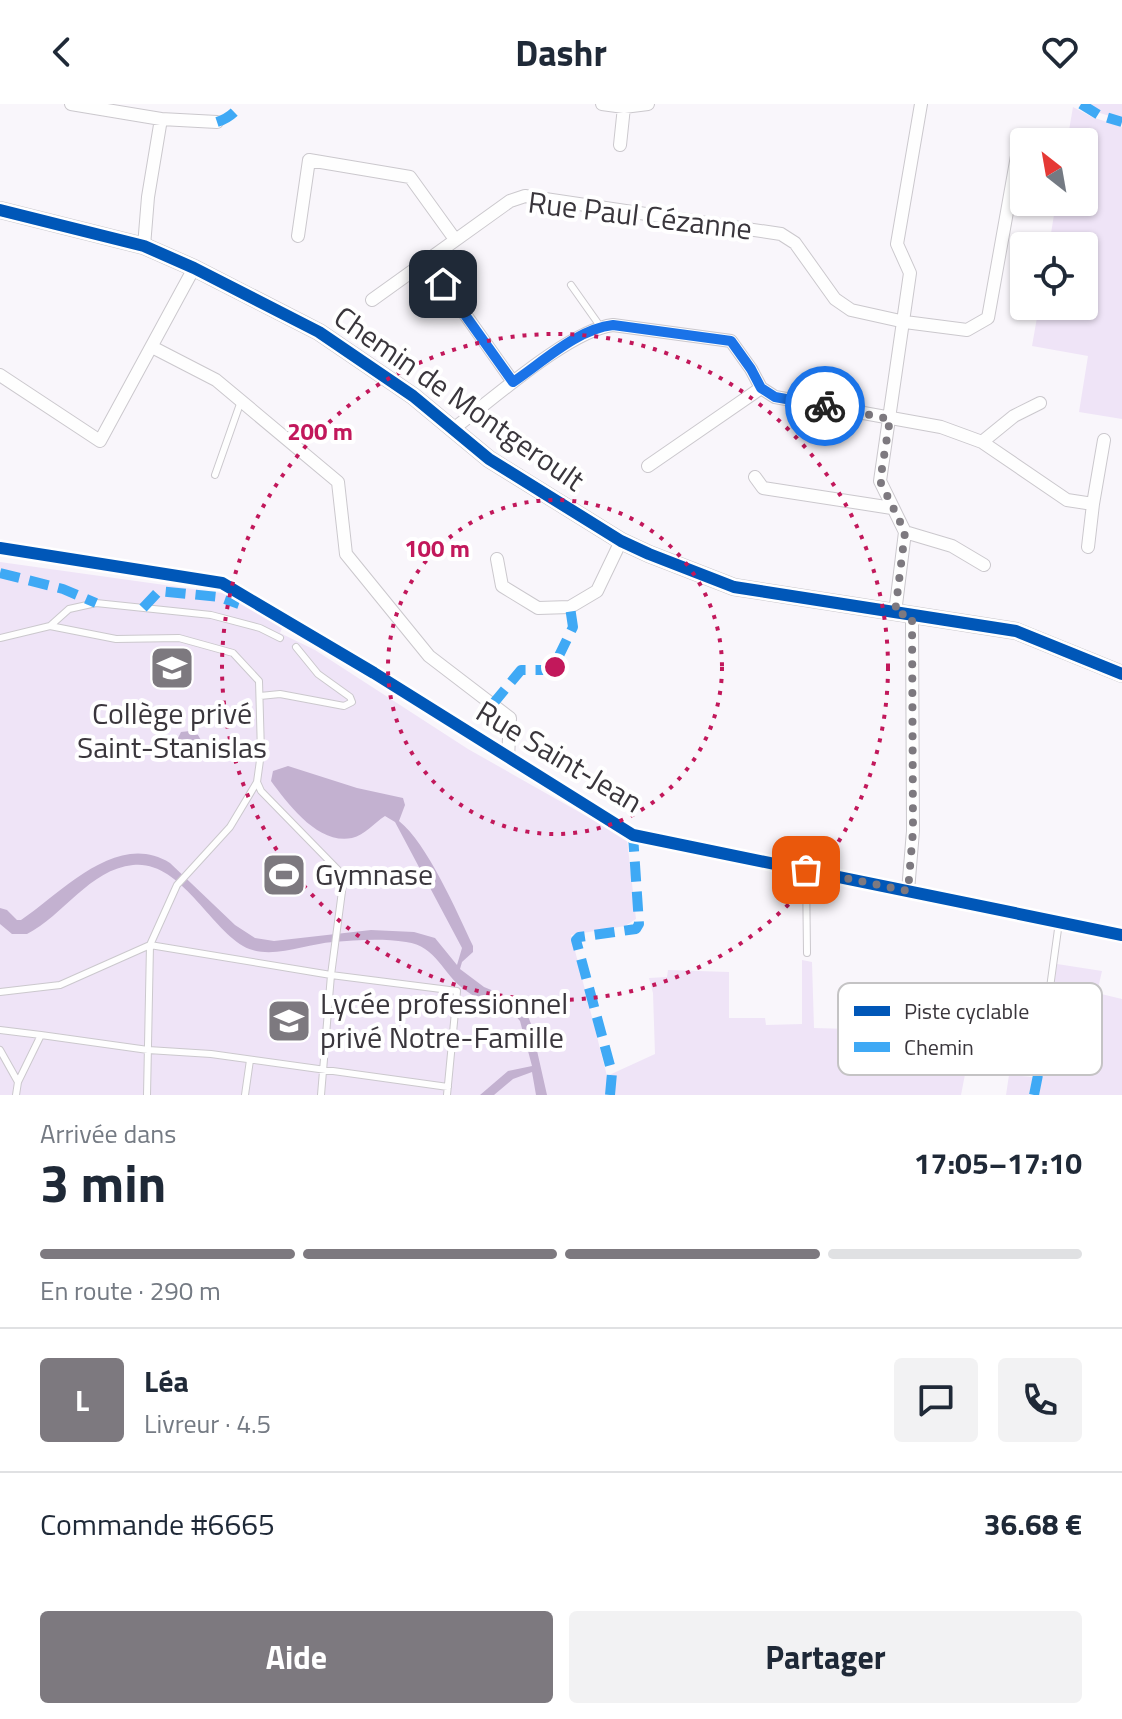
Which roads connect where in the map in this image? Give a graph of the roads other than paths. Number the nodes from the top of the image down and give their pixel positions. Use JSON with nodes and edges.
{"nodes":[{"id":1,"x":71,"y":104,"type":"edge"},
{"id":2,"x":602,"y":104,"type":"edge"},
{"id":3,"x":648,"y":104,"type":"edge"},
{"id":4,"x":921,"y":104,"type":"edge"},
{"id":5,"x":624,"y":107,"type":"junction"},
{"id":6,"x":161,"y":119,"type":"junction"},
{"id":7,"x":217,"y":122,"type":"dead end"},
{"id":8,"x":620,"y":145,"type":"dead end"},
{"id":9,"x":1010,"y":195,"type":"edge"},
{"id":10,"x":0,"y":210,"type":"edge"},
{"id":11,"x":298,"y":236,"type":"dead end"},
{"id":12,"x":454,"y":238,"type":"junction"},
{"id":13,"x":144,"y":246,"type":"junction"},
{"id":14,"x":426,"y":259,"type":"junction"},
{"id":15,"x":194,"y":268,"type":"junction"},
{"id":16,"x":571,"y":285,"type":"dead end"},
{"id":17,"x":372,"y":300,"type":"dead end"},
{"id":18,"x":905,"y":322,"type":"junction"},
{"id":19,"x":600,"y":326,"type":"junction"},
{"id":20,"x":152,"y":347,"type":"junction"},
{"id":21,"x":0,"y":375,"type":"edge"},
{"id":22,"x":513,"y":382,"type":"junction"},
{"id":23,"x":761,"y":388,"type":"junction"},
{"id":24,"x":241,"y":401,"type":"junction"},
{"id":25,"x":1040,"y":403,"type":"dead end"},
{"id":26,"x":890,"y":419,"type":"junction"},
{"id":27,"x":453,"y":429,"type":"junction"},
{"id":28,"x":1104,"y":440,"type":"dead end"},
{"id":29,"x":982,"y":442,"type":"junction"},
{"id":30,"x":648,"y":466,"type":"dead end"},
{"id":31,"x":215,"y":475,"type":"dead end"},
{"id":32,"x":755,"y":477,"type":"dead end"},
{"id":33,"x":1093,"y":504,"type":"junction"},
{"id":34,"x":892,"y":508,"type":"junction"},
{"id":35,"x":905,"y":532,"type":"junction"},
{"id":36,"x":621,"y":541,"type":"junction"},
{"id":37,"x":1088,"y":547,"type":"dead end"},
{"id":38,"x":0,"y":548,"type":"edge"},
{"id":39,"x":497,"y":559,"type":"dead end"},
{"id":40,"x":984,"y":565,"type":"dead end"},
{"id":41,"x":895,"y":613,"type":"junction"},
{"id":42,"x":912,"y":616,"type":"junction"},
{"id":43,"x":50,"y":626,"type":"junction"},
{"id":44,"x":0,"y":638,"type":"edge"},
{"id":45,"x":280,"y":638,"type":"dead end"},
{"id":46,"x":296,"y":647,"type":"dead end"},
{"id":47,"x":1122,"y":674,"type":"edge"},
{"id":48,"x":260,"y":696,"type":"junction"},
{"id":49,"x":508,"y":758,"type":"junction"},
{"id":50,"x":257,"y":782,"type":"junction"},
{"id":51,"x":806,"y":870,"type":"junction"},
{"id":52,"x":908,"y":891,"type":"junction"},
{"id":53,"x":1059,"y":922,"type":"junction"},
{"id":54,"x":1122,"y":935,"type":"edge"},
{"id":55,"x":150,"y":945,"type":"junction"},
{"id":56,"x":807,"y":953,"type":"dead end"},
{"id":57,"x":331,"y":975,"type":"junction"},
{"id":58,"x":1051,"y":983,"type":"edge"},
{"id":59,"x":0,"y":992,"type":"edge"},
{"id":60,"x":0,"y":1030,"type":"edge"},
{"id":61,"x":41,"y":1035,"type":"junction"},
{"id":62,"x":0,"y":1050,"type":"edge"},
{"id":63,"x":148,"y":1050,"type":"junction"},
{"id":64,"x":250,"y":1060,"type":"junction"},
{"id":65,"x":325,"y":1070,"type":"junction"},
{"id":66,"x":18,"y":1082,"type":"junction"},
{"id":67,"x":447,"y":1091,"type":"edge"},
{"id":68,"x":16,"y":1095,"type":"edge"},
{"id":69,"x":147,"y":1095,"type":"edge"},
{"id":70,"x":245,"y":1095,"type":"edge"},
{"id":71,"x":321,"y":1095,"type":"edge"}],
"edges":[{"from":1,"to":6,"type":"street"},
{"from":2,"to":5,"type":"street"},
{"from":3,"to":5,"type":"street"},
{"from":4,"to":18,"type":"street"},
{"from":5,"to":8,"type":"street"},
{"from":6,"to":7,"type":"street"},
{"from":6,"to":13,"type":"street"},
{"from":9,"to":18,"type":"street","name":"Rue Paul Cézanne"},
{"from":10,"to":13,"type":"street","name":"Chemin de Montgeroult"},
{"from":11,"to":12,"type":"street"},
{"from":12,"to":14,"type":"street","name":"Rue Paul Cézanne"},
{"from":12,"to":18,"type":"street","name":"Rue Paul Cézanne"},
{"from":13,"to":15,"type":"street","name":"Chemin de Montgeroult"},
{"from":14,"to":17,"type":"street","name":"Rue Paul Cézanne"},
{"from":14,"to":22,"type":"street"},
{"from":15,"to":20,"type":"street"},
{"from":15,"to":27,"type":"street","name":"Chemin de Montgeroult"},
{"from":16,"to":19,"type":"lane"},
{"from":18,"to":26,"type":"street"},
{"from":19,"to":22,"type":"street"},
{"from":19,"to":23,"type":"street"},
{"from":20,"to":21,"type":"street"},
{"from":20,"to":24,"type":"street"},
{"from":22,"to":27,"type":"street"},
{"from":23,"to":26,"type":"street"},
{"from":23,"to":30,"type":"street"},
{"from":24,"to":31,"type":"lane"},
{"from":24,"to":49,"type":"street"},
{"from":25,"to":29,"type":"street"},
{"from":26,"to":29,"type":"street"},
{"from":26,"to":34,"type":"street"},
{"from":27,"to":36,"type":"street","name":"Chemin de Montgeroult"},
{"from":28,"to":33,"type":"street"},
{"from":29,"to":33,"type":"street"},
{"from":32,"to":34,"type":"street"},
{"from":33,"to":37,"type":"street"},
{"from":34,"to":35,"type":"street"},
{"from":35,"to":40,"type":"street"},
{"from":35,"to":41,"type":"street"},
{"from":36,"to":39,"type":"street"},
{"from":36,"to":41,"type":"street","name":"Chemin de Montgeroult"},
{"from":38,"to":49,"type":"street","name":"Rue Saint-Jean"},
{"from":41,"to":42,"type":"street","name":"Chemin de Montgeroult"},
{"from":42,"to":47,"type":"street","name":"Chemin de Montgeroult"},
{"from":42,"to":52,"type":"street"},
{"from":43,"to":44,"type":"lane"},
{"from":43,"to":45,"type":"lane"},
{"from":43,"to":48,"type":"lane"},
{"from":46,"to":48,"type":"lane"},
{"from":48,"to":50,"type":"lane"},
{"from":49,"to":51,"type":"street","name":"Rue Saint-Jean"},
{"from":50,"to":55,"type":"lane"},
{"from":50,"to":57,"type":"lane"},
{"from":51,"to":52,"type":"street","name":"Rue Saint-Jean"},
{"from":51,"to":56,"type":"lane"},
{"from":52,"to":53,"type":"street","name":"Rue Saint-Jean"},
{"from":53,"to":54,"type":"street","name":"Rue Saint-Jean"},
{"from":53,"to":58,"type":"lane"},
{"from":55,"to":57,"type":"lane"},
{"from":55,"to":59,"type":"lane"},
{"from":55,"to":63,"type":"lane"},
{"from":57,"to":65,"type":"lane"},
{"from":57,"to":67,"type":"lane"},
{"from":60,"to":61,"type":"lane"},
{"from":61,"to":63,"type":"lane"},
{"from":61,"to":66,"type":"lane"},
{"from":62,"to":66,"type":"lane"},
{"from":63,"to":64,"type":"lane"},
{"from":63,"to":69,"type":"lane"},
{"from":64,"to":65,"type":"lane"},
{"from":64,"to":70,"type":"lane"},
{"from":65,"to":67,"type":"lane"},
{"from":65,"to":71,"type":"lane"},
{"from":66,"to":68,"type":"lane"}]}
